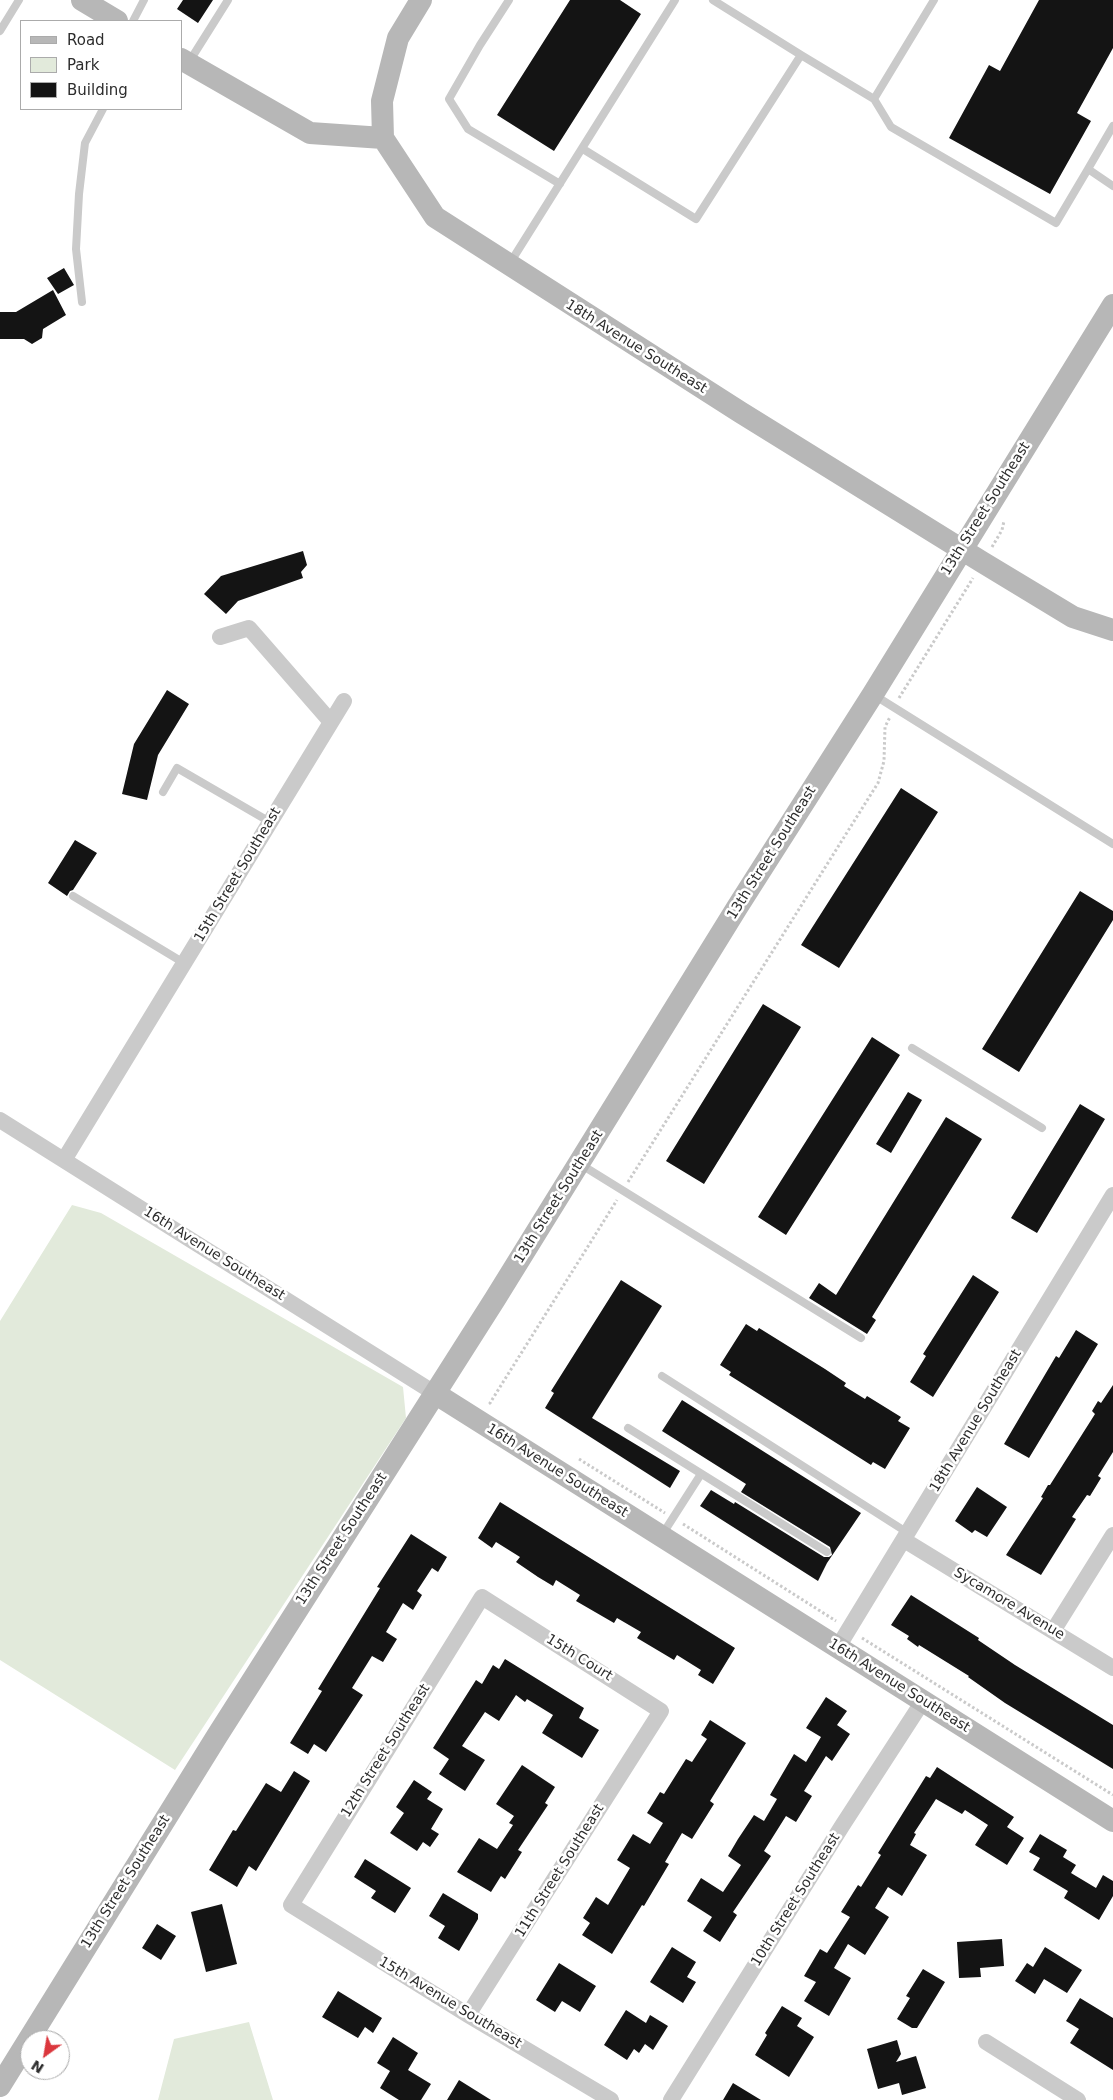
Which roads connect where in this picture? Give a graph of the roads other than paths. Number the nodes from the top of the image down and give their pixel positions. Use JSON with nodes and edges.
{"nodes":[{"id":1,"x":19,"y":0,"type":"edge"},
{"id":2,"x":82,"y":0,"type":"edge"},
{"id":3,"x":144,"y":0,"type":"edge"},
{"id":4,"x":228,"y":0,"type":"edge"},
{"id":5,"x":421,"y":0,"type":"edge"},
{"id":6,"x":509,"y":0,"type":"edge"},
{"id":7,"x":675,"y":0,"type":"edge"},
{"id":8,"x":713,"y":0,"type":"edge"},
{"id":9,"x":934,"y":0,"type":"edge"},
{"id":10,"x":115,"y":20,"type":"edge"},
{"id":11,"x":134,"y":20,"type":"edge"},
{"id":12,"x":0,"y":31,"type":"edge"},
{"id":13,"x":801,"y":55,"type":"junction"},
{"id":14,"x":185,"y":61,"type":"edge"},
{"id":15,"x":874,"y":99,"type":"junction"},
{"id":16,"x":103,"y":110,"type":"edge"},
{"id":17,"x":1113,"y":126,"type":"edge"},
{"id":18,"x":384,"y":138,"type":"junction"},
{"id":19,"x":583,"y":149,"type":"junction"},
{"id":20,"x":1088,"y":169,"type":"junction"},
{"id":21,"x":560,"y":184,"type":"junction"},
{"id":22,"x":1113,"y":186,"type":"edge"},
{"id":23,"x":508,"y":266,"type":"junction"},
{"id":24,"x":82,"y":302,"type":"dead end"},
{"id":25,"x":1113,"y":305,"type":"edge"},
{"id":26,"x":961,"y":549,"type":"junction"},
{"id":27,"x":1113,"y":630,"type":"edge"},
{"id":28,"x":220,"y":637,"type":"dead end"},
{"id":29,"x":873,"y":694,"type":"junction"},
{"id":30,"x":344,"y":702,"type":"dead end"},
{"id":31,"x":331,"y":722,"type":"junction"},
{"id":32,"x":163,"y":792,"type":"dead end"},
{"id":33,"x":270,"y":822,"type":"junction"},
{"id":34,"x":1113,"y":844,"type":"edge"},
{"id":35,"x":73,"y":896,"type":"dead end"},
{"id":36,"x":184,"y":963,"type":"junction"},
{"id":37,"x":912,"y":1048,"type":"dead end"},
{"id":38,"x":0,"y":1120,"type":"edge"},
{"id":39,"x":1042,"y":1128,"type":"dead end"},
{"id":40,"x":64,"y":1160,"type":"junction"},
{"id":41,"x":579,"y":1164,"type":"junction"},
{"id":42,"x":1113,"y":1195,"type":"edge"},
{"id":43,"x":861,"y":1338,"type":"dead end"},
{"id":44,"x":662,"y":1376,"type":"dead end"},
{"id":45,"x":436,"y":1394,"type":"junction"},
{"id":46,"x":628,"y":1428,"type":"dead end"},
{"id":47,"x":701,"y":1474,"type":"junction"},
{"id":48,"x":1113,"y":1535,"type":"edge"},
{"id":49,"x":906,"y":1536,"type":"junction"},
{"id":50,"x":661,"y":1537,"type":"junction"},
{"id":51,"x":827,"y":1552,"type":"dead end"},
{"id":52,"x":482,"y":1597,"type":"joint"},
{"id":53,"x":1053,"y":1631,"type":"junction"},
{"id":54,"x":843,"y":1638,"type":"junction"},
{"id":55,"x":1113,"y":1668,"type":"edge"},
{"id":56,"x":923,"y":1701,"type":"junction"},
{"id":57,"x":652,"y":1726,"type":"joint"},
{"id":58,"x":1113,"y":1821,"type":"edge"},
{"id":59,"x":291,"y":1905,"type":"joint"},
{"id":60,"x":468,"y":2015,"type":"junction"},
{"id":61,"x":986,"y":2042,"type":"dead end"},
{"id":62,"x":0,"y":2086,"type":"edge"},
{"id":63,"x":611,"y":2100,"type":"edge"},
{"id":64,"x":672,"y":2100,"type":"edge"},
{"id":65,"x":1078,"y":2100,"type":"edge"}],
"edges":[{"from":1,"to":12,"type":"lane"},
{"from":2,"to":10,"type":"street"},
{"from":3,"to":11,"type":"lane"},
{"from":4,"to":14,"type":"lane"},
{"from":5,"to":18,"type":"street"},
{"from":6,"to":21,"type":"lane"},
{"from":7,"to":19,"type":"lane"},
{"from":8,"to":13,"type":"lane"},
{"from":9,"to":15,"type":"lane"},
{"from":13,"to":15,"type":"lane"},
{"from":13,"to":19,"type":"lane"},
{"from":14,"to":18,"type":"street"},
{"from":15,"to":20,"type":"lane"},
{"from":16,"to":24,"type":"lane"},
{"from":17,"to":20,"type":"lane"},
{"from":18,"to":23,"type":"street","name":"18th Avenue Southeast"},
{"from":19,"to":21,"type":"lane"},
{"from":20,"to":22,"type":"lane"},
{"from":21,"to":23,"type":"lane"},
{"from":23,"to":26,"type":"street","name":"18th Avenue Southeast"},
{"from":25,"to":26,"type":"street","name":"13th Street Southeast"},
{"from":26,"to":27,"type":"street","name":"18th Avenue Southeast"},
{"from":26,"to":29,"type":"street","name":"13th Street Southeast"},
{"from":28,"to":31,"type":"street"},
{"from":29,"to":34,"type":"lane"},
{"from":29,"to":41,"type":"street","name":"13th Street Southeast"},
{"from":30,"to":31,"type":"street","name":"15th Street Southeast"},
{"from":31,"to":33,"type":"street","name":"15th Street Southeast"},
{"from":32,"to":33,"type":"lane"},
{"from":33,"to":36,"type":"street","name":"15th Street Southeast"},
{"from":35,"to":36,"type":"lane"},
{"from":36,"to":40,"type":"street","name":"15th Street Southeast"},
{"from":37,"to":39,"type":"lane"},
{"from":38,"to":40,"type":"street","name":"16th Avenue Southeast"},
{"from":40,"to":45,"type":"street","name":"16th Avenue Southeast"},
{"from":41,"to":43,"type":"lane"},
{"from":41,"to":45,"type":"street","name":"13th Street Southeast"},
{"from":42,"to":49,"type":"street","name":"18th Avenue Southeast"},
{"from":44,"to":49,"type":"lane"},
{"from":45,"to":50,"type":"street","name":"16th Avenue Southeast"},
{"from":45,"to":62,"type":"street","name":"13th Street Southeast"},
{"from":46,"to":47,"type":"lane"},
{"from":47,"to":50,"type":"lane"},
{"from":47,"to":51,"type":"lane"},
{"from":48,"to":53,"type":"street"},
{"from":49,"to":53,"type":"street","name":"Sycamore Avenue"},
{"from":49,"to":54,"type":"street","name":"18th Avenue Southeast"},
{"from":50,"to":54,"type":"street","name":"16th Avenue Southeast"},
{"from":52,"to":57,"type":"street","name":"15th Court"},
{"from":52,"to":59,"type":"street","name":"12th Street Southeast"},
{"from":53,"to":55,"type":"street","name":"Sycamore Avenue"},
{"from":54,"to":56,"type":"street","name":"16th Avenue Southeast"},
{"from":56,"to":58,"type":"street","name":"16th Avenue Southeast"},
{"from":56,"to":64,"type":"street","name":"10th Street Southeast"},
{"from":57,"to":60,"type":"street","name":"11th Street Southeast"},
{"from":59,"to":60,"type":"street","name":"15th Avenue Southeast"},
{"from":60,"to":63,"type":"street","name":"15th Avenue Southeast"},
{"from":61,"to":65,"type":"street"}]}
